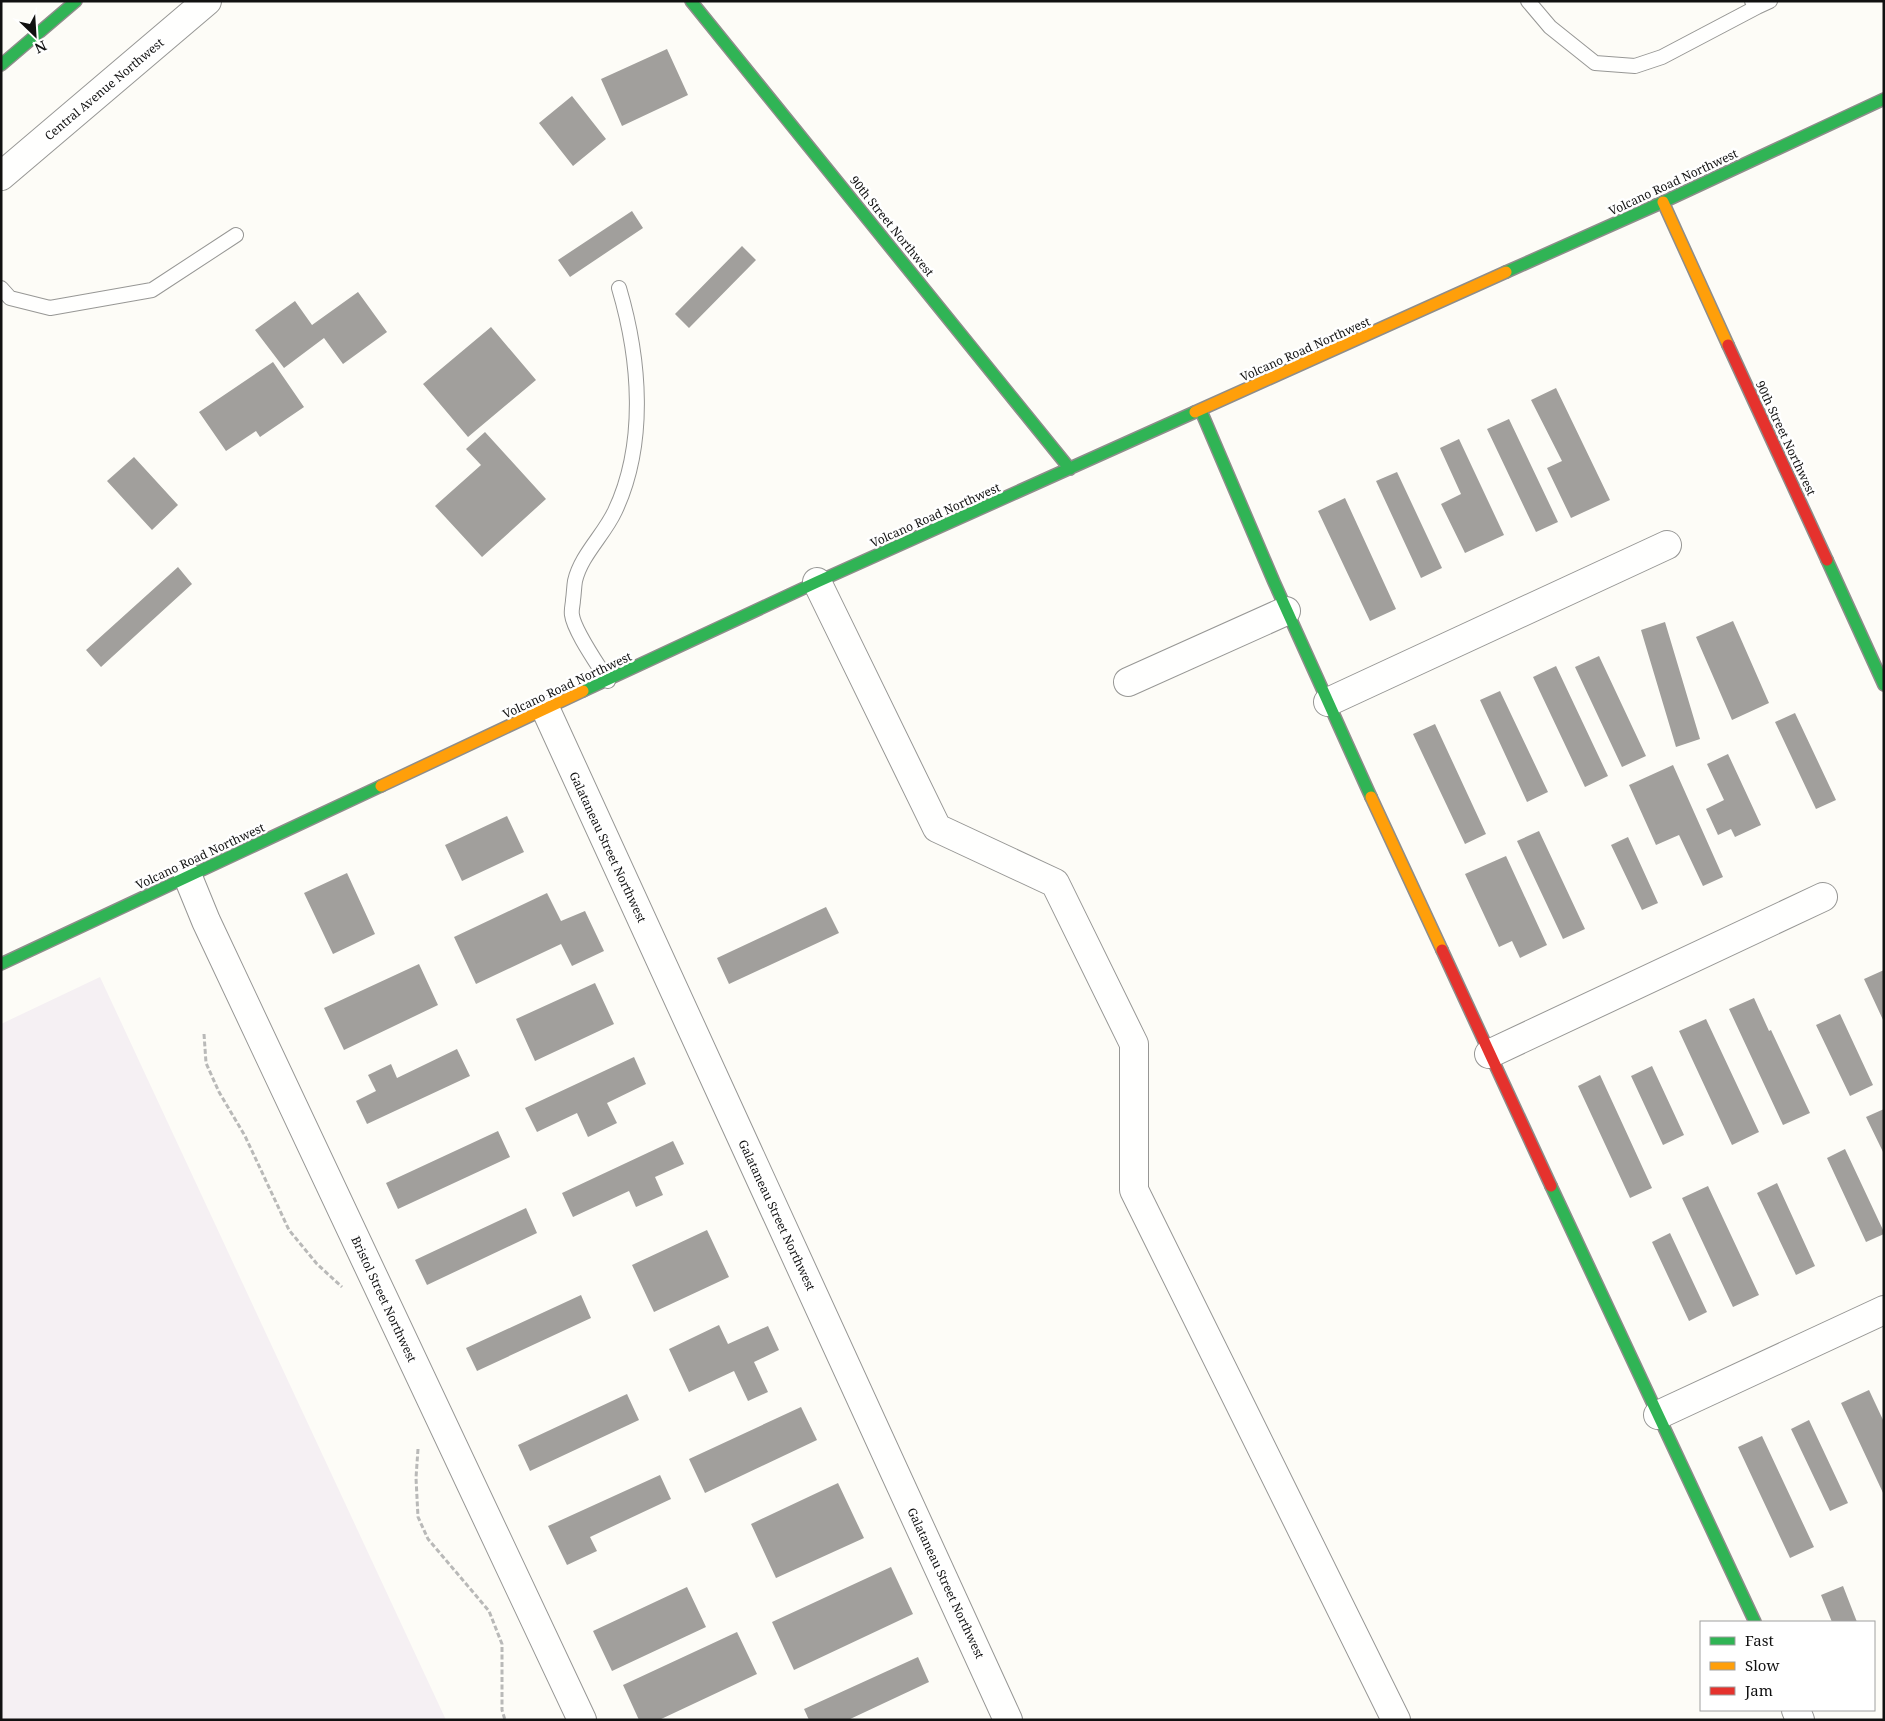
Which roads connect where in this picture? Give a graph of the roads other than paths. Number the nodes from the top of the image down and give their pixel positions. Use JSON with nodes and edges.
{"nodes":[{"id":1,"x":76,"y":1,"type":"edge"},
{"id":2,"x":208,"y":1,"type":"edge"},
{"id":3,"x":691,"y":1,"type":"edge"},
{"id":4,"x":1528,"y":1,"type":"edge"},
{"id":5,"x":1770,"y":1,"type":"edge"},
{"id":6,"x":1754,"y":4,"type":"edge"},
{"id":7,"x":1,"y":65,"type":"edge"},
{"id":8,"x":1884,"y":99,"type":"edge"},
{"id":9,"x":1,"y":176,"type":"edge"},
{"id":10,"x":1663,"y":202,"type":"junction"},
{"id":11,"x":236,"y":234,"type":"dead end"},
{"id":12,"x":1,"y":288,"type":"edge"},
{"id":13,"x":619,"y":288,"type":"dead end"},
{"id":14,"x":1201,"y":411,"type":"junction"},
{"id":15,"x":1070,"y":469,"type":"junction"},
{"id":16,"x":1667,"y":545,"type":"dead end"},
{"id":17,"x":817,"y":582,"type":"junction"},
{"id":18,"x":1286,"y":610,"type":"junction"},
{"id":19,"x":608,"y":681,"type":"junction"},
{"id":20,"x":1128,"y":682,"type":"dead end"},
{"id":21,"x":1884,"y":684,"type":"edge"},
{"id":22,"x":1328,"y":702,"type":"junction"},
{"id":23,"x":546,"y":710,"type":"junction"},
{"id":24,"x":188,"y":877,"type":"junction"},
{"id":25,"x":1823,"y":897,"type":"dead end"},
{"id":26,"x":1,"y":964,"type":"edge"},
{"id":27,"x":1489,"y":1054,"type":"junction"},
{"id":28,"x":1884,"y":1310,"type":"edge"},
{"id":29,"x":1658,"y":1415,"type":"junction"},
{"id":30,"x":1755,"y":1621,"type":"edge"},
{"id":31,"x":582,"y":1720,"type":"edge"},
{"id":32,"x":1008,"y":1720,"type":"edge"},
{"id":33,"x":1396,"y":1720,"type":"edge"}],
"edges":[{"from":1,"to":7,"type":"street"},
{"from":2,"to":9,"type":"street","name":"Central Avenue Northwest"},
{"from":3,"to":15,"type":"street","name":"90th Street Northwest"},
{"from":4,"to":6,"type":"lane"},
{"from":5,"to":6,"type":"lane"},
{"from":8,"to":10,"type":"street","name":"Volcano Road Northwest"},
{"from":10,"to":14,"type":"street","name":"Volcano Road Northwest"},
{"from":10,"to":21,"type":"street","name":"90th Street Northwest"},
{"from":11,"to":12,"type":"lane"},
{"from":13,"to":19,"type":"lane"},
{"from":14,"to":15,"type":"street","name":"Volcano Road Northwest"},
{"from":14,"to":18,"type":"street"},
{"from":15,"to":17,"type":"street","name":"Volcano Road Northwest"},
{"from":16,"to":22,"type":"street"},
{"from":17,"to":19,"type":"street","name":"Volcano Road Northwest"},
{"from":17,"to":33,"type":"street"},
{"from":18,"to":20,"type":"street"},
{"from":18,"to":22,"type":"street"},
{"from":19,"to":23,"type":"street","name":"Volcano Road Northwest"},
{"from":22,"to":27,"type":"street"},
{"from":23,"to":24,"type":"street","name":"Volcano Road Northwest"},
{"from":23,"to":32,"type":"street","name":"Galataneau Street Northwest"},
{"from":24,"to":26,"type":"street","name":"Volcano Road Northwest"},
{"from":24,"to":31,"type":"street","name":"Bristol Street Northwest"},
{"from":25,"to":27,"type":"street"},
{"from":27,"to":29,"type":"street"},
{"from":28,"to":29,"type":"street"},
{"from":29,"to":30,"type":"street"}]}
